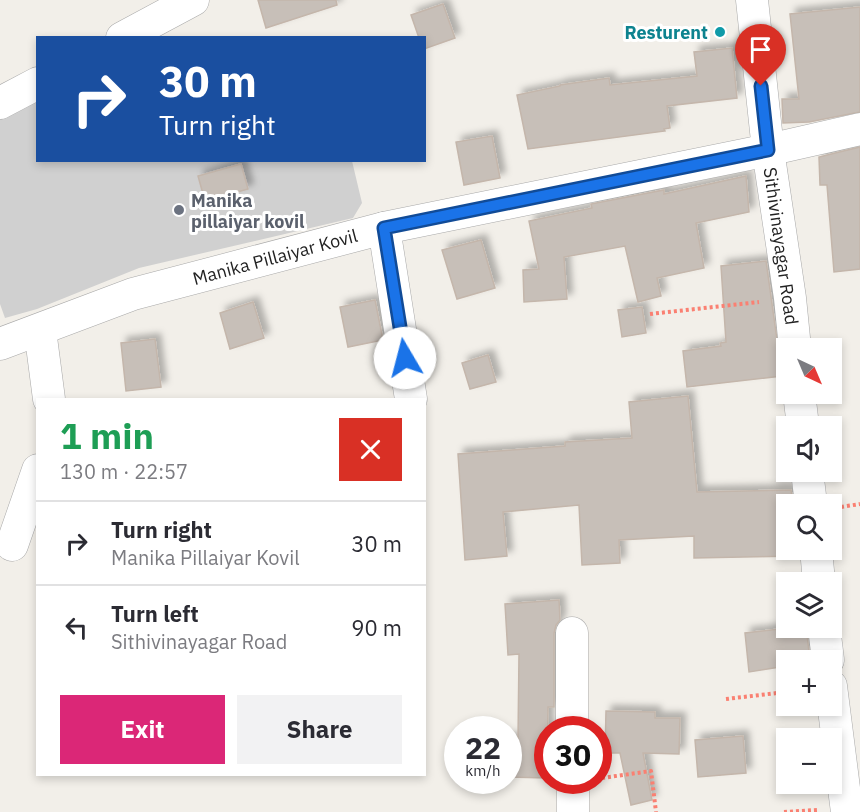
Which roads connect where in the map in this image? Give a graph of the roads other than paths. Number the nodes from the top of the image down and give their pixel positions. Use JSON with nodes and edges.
{"nodes":[{"id":1,"x":193,"y":0,"type":"edge"},
{"id":2,"x":752,"y":0,"type":"edge"},
{"id":3,"x":126,"y":36,"type":"edge"},
{"id":4,"x":36,"y":84,"type":"edge"},
{"id":5,"x":0,"y":103,"type":"edge"},
{"id":6,"x":860,"y":129,"type":"edge"},
{"id":7,"x":768,"y":150,"type":"junction"},
{"id":8,"x":384,"y":228,"type":"junction"},
{"id":9,"x":40,"y":330,"type":"junction"},
{"id":10,"x":794,"y":338,"type":"edge"},
{"id":11,"x":0,"y":344,"type":"edge"},
{"id":12,"x":49,"y":398,"type":"edge"},
{"id":13,"x":411,"y":398,"type":"edge"},
{"id":14,"x":36,"y":476,"type":"edge"},
{"id":15,"x":12,"y":545,"type":"dead end"},
{"id":16,"x":572,"y":633,"type":"dead end"},
{"id":17,"x":572,"y":716,"type":"edge"},
{"id":18,"x":835,"y":716,"type":"edge"},
{"id":19,"x":573,"y":794,"type":"edge"},
{"id":20,"x":573,"y":812,"type":"edge"},
{"id":21,"x":847,"y":812,"type":"edge"}],
"edges":[{"from":1,"to":3,"type":"street"},
{"from":2,"to":7,"type":"street","name":"Sithivinayagar Road"},
{"from":4,"to":5,"type":"street"},
{"from":6,"to":7,"type":"street","name":"Manika Pillaiyar Kovil"},
{"from":7,"to":8,"type":"street","name":"Manika Pillaiyar Kovil"},
{"from":7,"to":10,"type":"street","name":"Sithivinayagar Road"},
{"from":8,"to":9,"type":"street","name":"Manika Pillaiyar Kovil"},
{"from":8,"to":13,"type":"street"},
{"from":9,"to":11,"type":"street","name":"Manika Pillaiyar Kovil"},
{"from":9,"to":12,"type":"street"},
{"from":14,"to":15,"type":"street"},
{"from":16,"to":17,"type":"street"},
{"from":18,"to":21,"type":"street"},
{"from":19,"to":20,"type":"street"}]}
